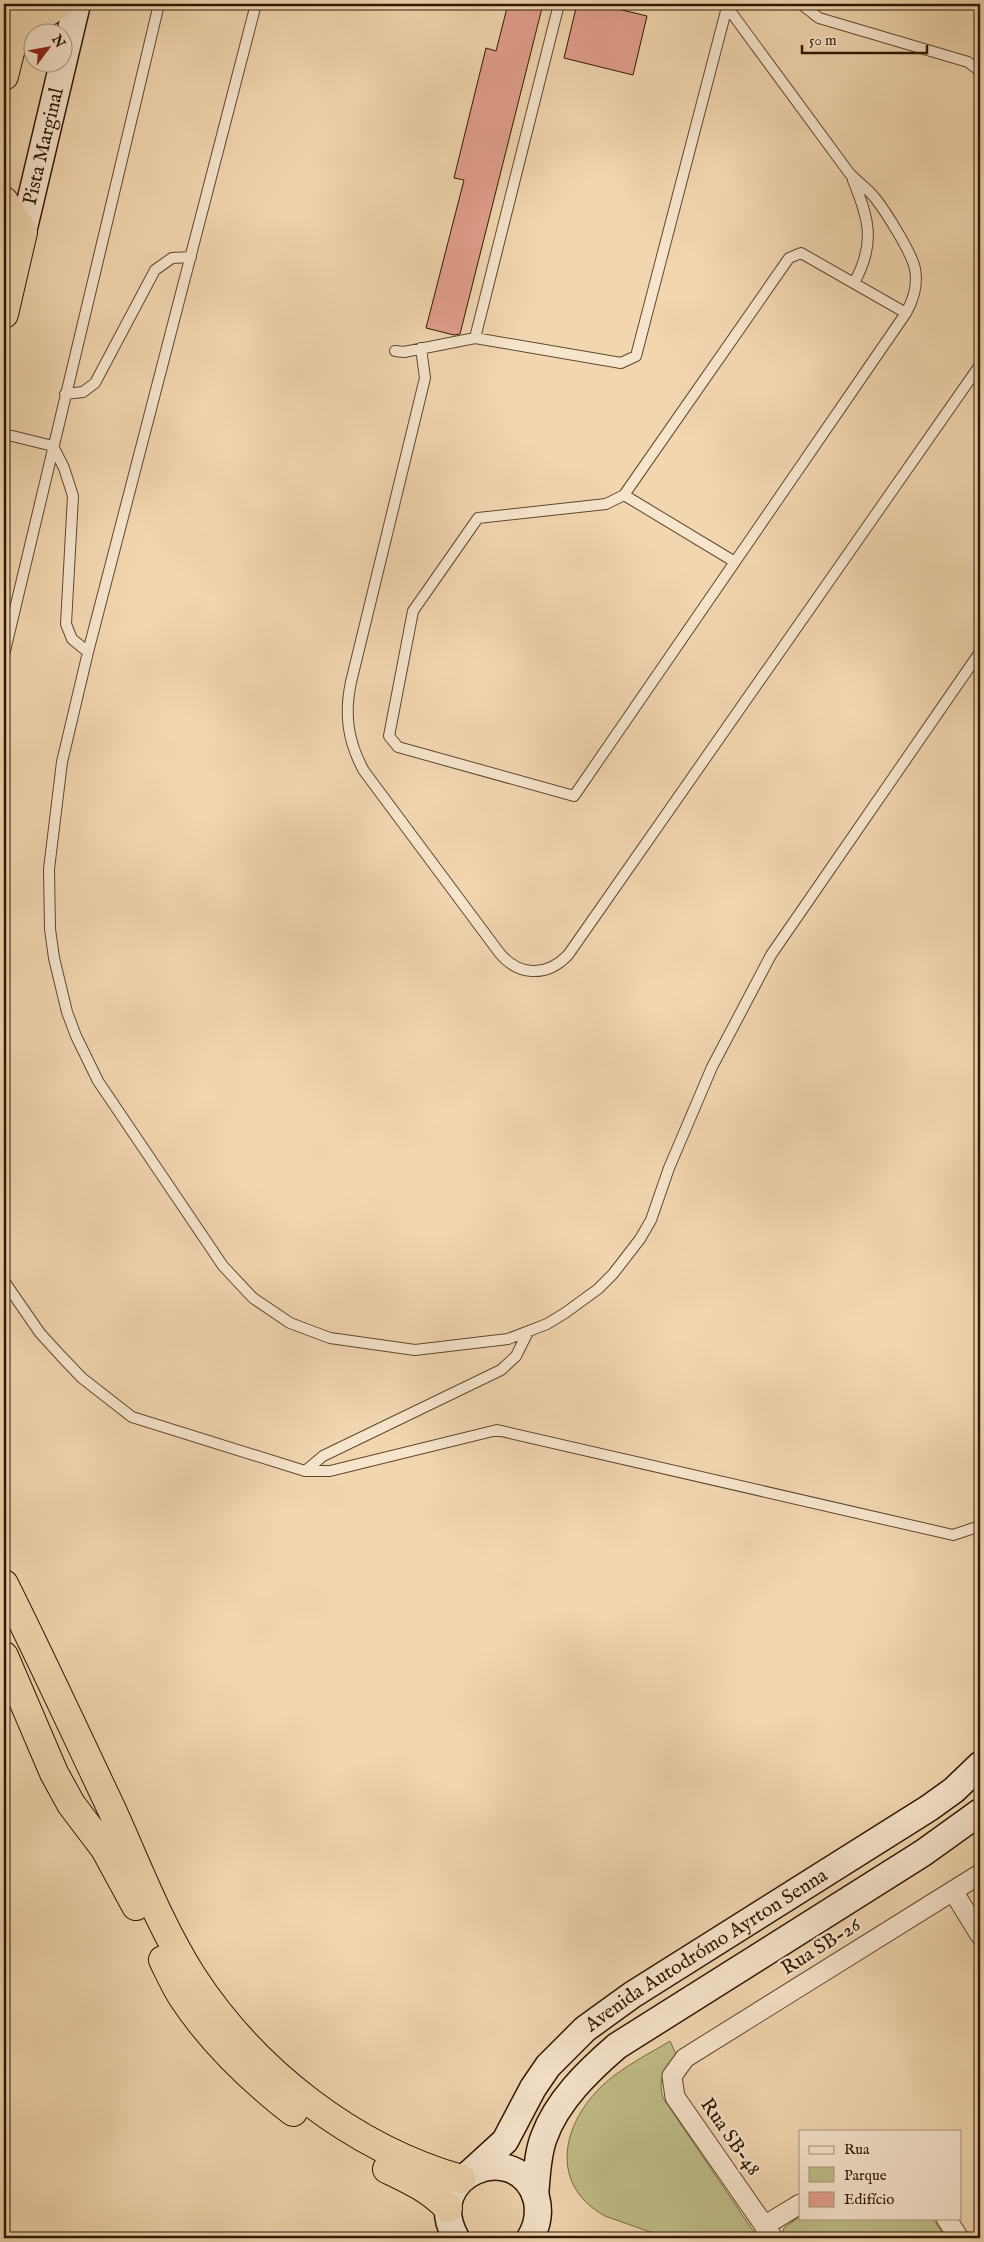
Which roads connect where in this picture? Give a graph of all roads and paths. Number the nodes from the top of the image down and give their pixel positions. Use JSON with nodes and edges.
{"nodes":[{"id":1,"x":22,"y":4,"type":"edge"},
{"id":2,"x":60,"y":4,"type":"edge"},
{"id":3,"x":77,"y":4,"type":"edge"},
{"id":4,"x":159,"y":4,"type":"edge"},
{"id":5,"x":256,"y":4,"type":"edge"},
{"id":6,"x":559,"y":4,"type":"edge"},
{"id":7,"x":801,"y":4,"type":"edge"},
{"id":8,"x":726,"y":5,"type":"edge"},
{"id":9,"x":16,"y":32,"type":"junction"},
{"id":10,"x":980,"y":71,"type":"edge"},
{"id":11,"x":4,"y":76,"type":"edge"},
{"id":12,"x":850,"y":174,"type":"junction"},
{"id":13,"x":4,"y":201,"type":"edge"},
{"id":14,"x":22,"y":232,"type":"junction"},
{"id":15,"x":191,"y":257,"type":"junction"},
{"id":16,"x":854,"y":283,"type":"junction"},
{"id":17,"x":906,"y":313,"type":"junction"},
{"id":18,"x":4,"y":314,"type":"edge"},
{"id":19,"x":475,"y":338,"type":"junction"},
{"id":20,"x":420,"y":348,"type":"junction"},
{"id":21,"x":395,"y":351,"type":"dead end"},
{"id":22,"x":980,"y":365,"type":"edge"},
{"id":23,"x":65,"y":394,"type":"junction"},
{"id":24,"x":4,"y":434,"type":"edge"},
{"id":25,"x":53,"y":446,"type":"junction"},
{"id":26,"x":624,"y":494,"type":"junction"},
{"id":27,"x":735,"y":562,"type":"junction"},
{"id":28,"x":88,"y":652,"type":"junction"},
{"id":29,"x":980,"y":652,"type":"edge"},
{"id":30,"x":4,"y":655,"type":"edge"},
{"id":31,"x":4,"y":1281,"type":"edge"},
{"id":32,"x":528,"y":1332,"type":"junction"},
{"id":33,"x":305,"y":1471,"type":"junction"},
{"id":34,"x":980,"y":1526,"type":"edge"},
{"id":35,"x":4,"y":1584,"type":"edge"},
{"id":36,"x":4,"y":1656,"type":"edge"},
{"id":37,"x":980,"y":1766,"type":"edge"},
{"id":38,"x":980,"y":1812,"type":"edge"},
{"id":39,"x":980,"y":1874,"type":"edge"},
{"id":40,"x":953,"y":1891,"type":"junction"},
{"id":41,"x":980,"y":1934,"type":"edge"},
{"id":42,"x":685,"y":2058,"type":"joint"},
{"id":43,"x":466,"y":2176,"type":"junction"},
{"id":44,"x":535,"y":2195,"type":"junction"},
{"id":45,"x":799,"y":2205,"type":"edge"},
{"id":46,"x":448,"y":2208,"type":"junction"},
{"id":47,"x":947,"y":2220,"type":"edge"},
{"id":48,"x":769,"y":2232,"type":"edge"},
{"id":49,"x":456,"y":2238,"type":"edge"},
{"id":50,"x":530,"y":2238,"type":"edge"},
{"id":51,"x":959,"y":2238,"type":"edge"}],
"edges":[{"from":1,"to":9,"type":"highway"},
{"from":2,"to":9,"type":"highway"},
{"from":3,"to":14,"type":"street","name":"Pista Marginal"},
{"from":4,"to":23,"type":"lane"},
{"from":5,"to":15,"type":"lane"},
{"from":6,"to":19,"type":"lane"},
{"from":7,"to":10,"type":"lane"},
{"from":8,"to":12,"type":"lane"},
{"from":8,"to":19,"type":"lane"},
{"from":9,"to":11,"type":"highway"},
{"from":12,"to":16,"type":"lane"},
{"from":12,"to":17,"type":"lane"},
{"from":13,"to":14,"type":"highway"},
{"from":14,"to":18,"type":"highway"},
{"from":15,"to":23,"type":"lane"},
{"from":15,"to":28,"type":"lane"},
{"from":16,"to":17,"type":"lane"},
{"from":16,"to":26,"type":"lane"},
{"from":17,"to":27,"type":"lane"},
{"from":19,"to":20,"type":"lane"},
{"from":20,"to":21,"type":"lane"},
{"from":20,"to":22,"type":"lane"},
{"from":23,"to":25,"type":"lane"},
{"from":24,"to":25,"type":"lane"},
{"from":25,"to":28,"type":"lane"},
{"from":25,"to":30,"type":"lane"},
{"from":26,"to":27,"type":"lane"},
{"from":26,"to":27,"type":"lane"},
{"from":28,"to":32,"type":"lane"},
{"from":29,"to":32,"type":"lane"},
{"from":31,"to":33,"type":"lane"},
{"from":32,"to":33,"type":"lane"},
{"from":33,"to":34,"type":"lane"},
{"from":35,"to":43,"type":"highway"},
{"from":36,"to":46,"type":"highway"},
{"from":37,"to":43,"type":"street","name":"Avenida Autodrómo Ayrton Senna"},
{"from":38,"to":44,"type":"street","name":"Avenida Autodrómo Ayrton Senna"},
{"from":39,"to":40,"type":"street","name":"Rua SB-26"},
{"from":40,"to":41,"type":"street"},
{"from":40,"to":42,"type":"street","name":"Rua SB-26"},
{"from":42,"to":48,"type":"street","name":"Rua SB-48"},
{"from":43,"to":44,"type":"street"},
{"from":43,"to":46,"type":"street"},
{"from":44,"to":50,"type":"street","name":"Avenida Autodrómo Ayrton Senna"},
{"from":45,"to":48,"type":"street"},
{"from":46,"to":49,"type":"street"},
{"from":47,"to":51,"type":"street"}]}
